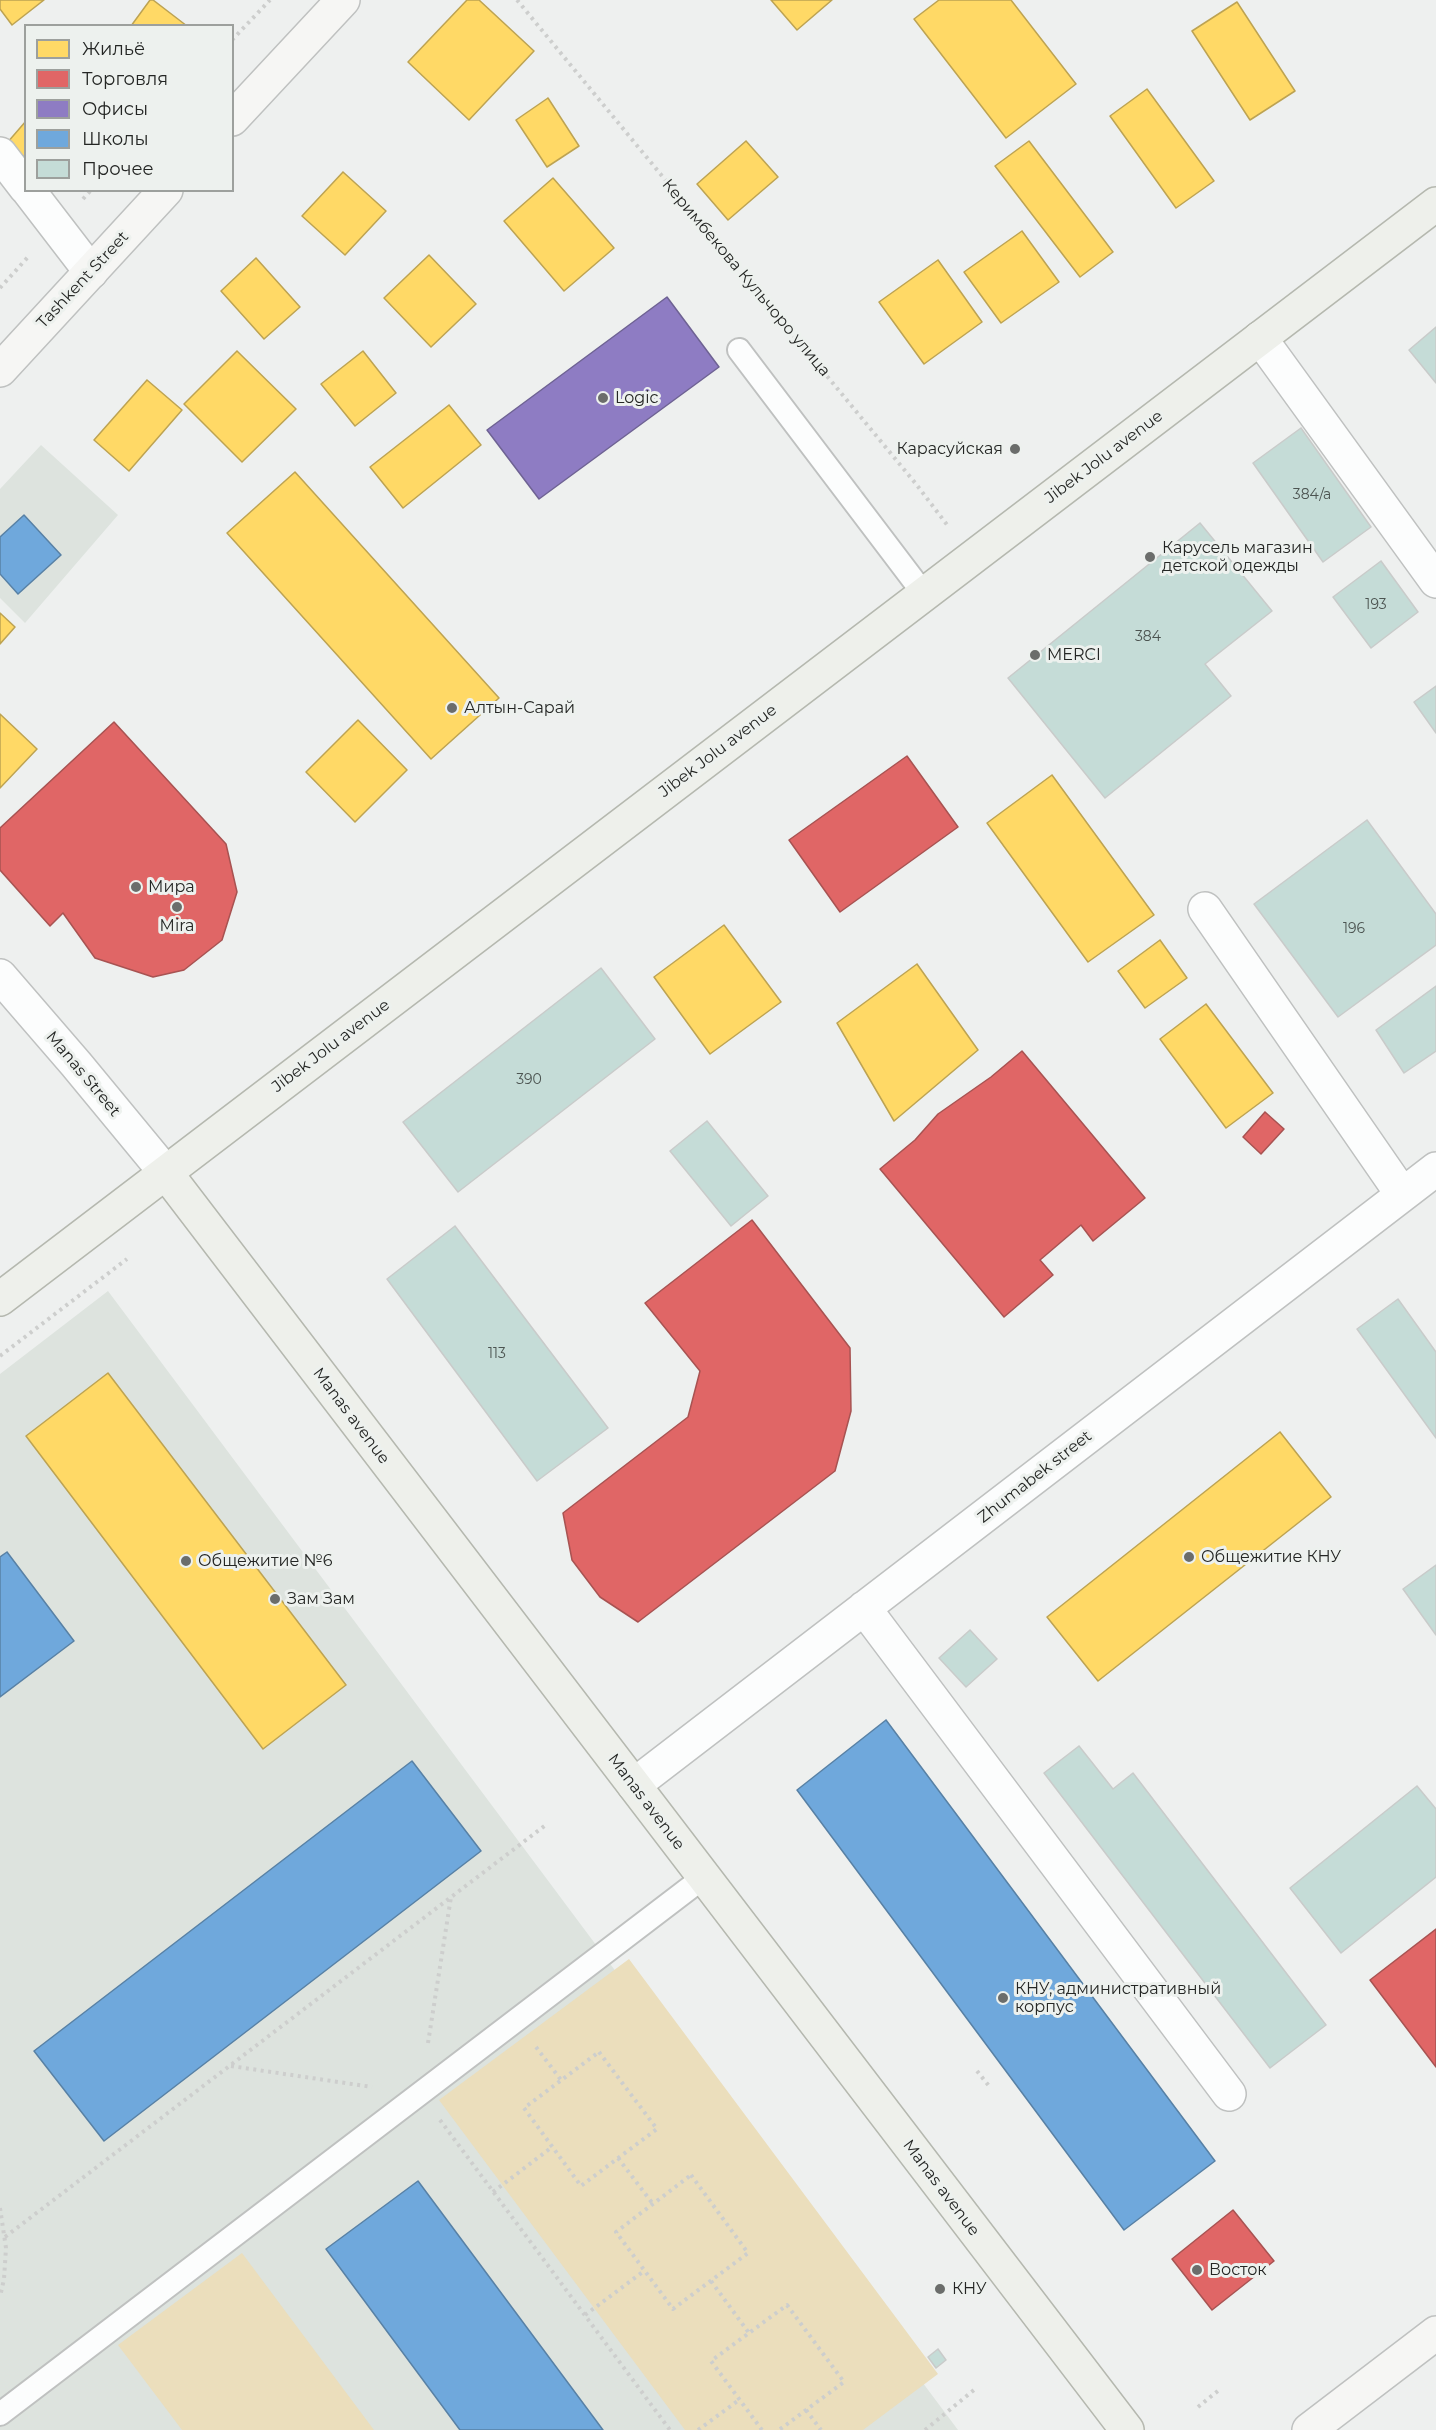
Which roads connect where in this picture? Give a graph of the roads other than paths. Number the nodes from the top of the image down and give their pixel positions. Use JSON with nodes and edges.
{"nodes":[{"id":1,"x":331,"y":4,"type":"edge"},
{"id":2,"x":234,"y":117,"type":"edge"},
{"id":3,"x":0,"y":154,"type":"edge"},
{"id":4,"x":24,"y":185,"type":"edge"},
{"id":5,"x":29,"y":192,"type":"edge"},
{"id":6,"x":164,"y":192,"type":"edge"},
{"id":7,"x":1436,"y":204,"type":"edge"},
{"id":8,"x":91,"y":272,"type":"junction"},
{"id":9,"x":1260,"y":338,"type":"junction"},
{"id":10,"x":739,"y":350,"type":"dead end"},
{"id":11,"x":0,"y":370,"type":"edge"},
{"id":12,"x":1436,"y":581,"type":"edge"},
{"id":13,"x":924,"y":594,"type":"junction"},
{"id":14,"x":1205,"y":909,"type":"dead end"},
{"id":15,"x":0,"y":976,"type":"edge"},
{"id":16,"x":1436,"y":1168,"type":"edge"},
{"id":17,"x":165,"y":1173,"type":"junction"},
{"id":18,"x":1402,"y":1194,"type":"junction"},
{"id":19,"x":0,"y":1299,"type":"edge"},
{"id":20,"x":864,"y":1608,"type":"junction"},
{"id":21,"x":634,"y":1785,"type":"junction"},
{"id":22,"x":704,"y":1877,"type":"junction"},
{"id":23,"x":1229,"y":2094,"type":"dead end"},
{"id":24,"x":1436,"y":2333,"type":"edge"},
{"id":25,"x":0,"y":2414,"type":"edge"},
{"id":26,"x":1127,"y":2430,"type":"edge"},
{"id":27,"x":1309,"y":2430,"type":"edge"}],
"edges":[{"from":1,"to":2,"type":"street"},
{"from":3,"to":4,"type":"street"},
{"from":5,"to":8,"type":"street"},
{"from":6,"to":8,"type":"street","name":"Tashkent Street"},
{"from":7,"to":9,"type":"main road","name":"Jibek Jolu avenue"},
{"from":8,"to":11,"type":"street","name":"Tashkent Street"},
{"from":9,"to":12,"type":"street"},
{"from":9,"to":13,"type":"main road","name":"Jibek Jolu avenue"},
{"from":10,"to":13,"type":"lane"},
{"from":13,"to":17,"type":"main road","name":"Jibek Jolu avenue"},
{"from":14,"to":18,"type":"street"},
{"from":15,"to":17,"type":"street","name":"Manas Street"},
{"from":16,"to":18,"type":"street","name":"Zhumabek street"},
{"from":17,"to":19,"type":"main road","name":"Jibek Jolu avenue"},
{"from":17,"to":21,"type":"main road","name":"Manas avenue"},
{"from":18,"to":20,"type":"street","name":"Zhumabek street"},
{"from":20,"to":21,"type":"street","name":"Zhumabek street"},
{"from":20,"to":23,"type":"street"},
{"from":21,"to":22,"type":"main road","name":"Manas avenue"},
{"from":22,"to":25,"type":"lane"},
{"from":22,"to":26,"type":"main road","name":"Manas avenue"},
{"from":24,"to":27,"type":"street"}]}
